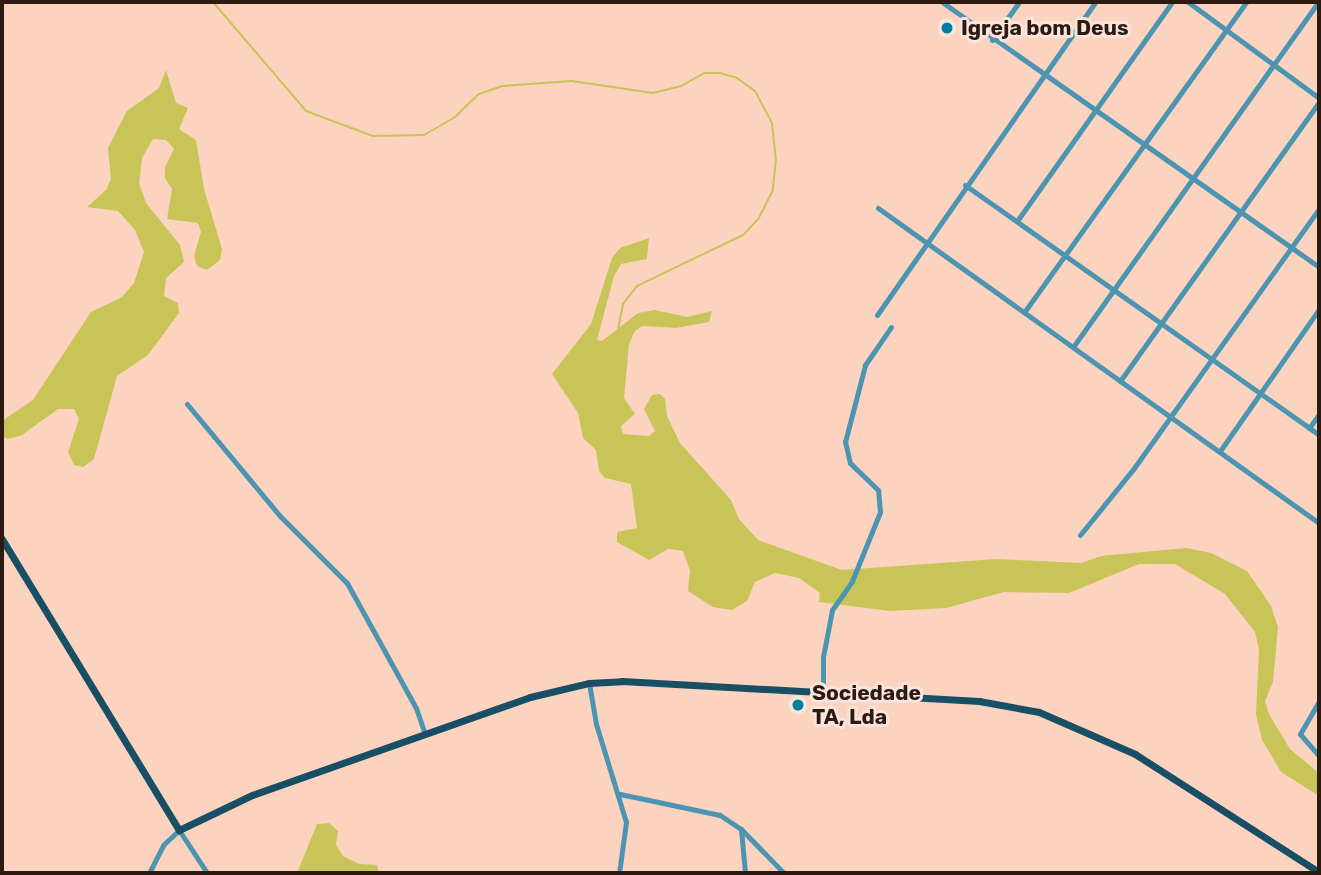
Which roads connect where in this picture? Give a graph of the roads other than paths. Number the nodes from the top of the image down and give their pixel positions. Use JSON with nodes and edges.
{"nodes":[{"id":1,"x":943,"y":2,"type":"edge"},
{"id":2,"x":1020,"y":2,"type":"edge"},
{"id":3,"x":1096,"y":2,"type":"edge"},
{"id":4,"x":1172,"y":2,"type":"edge"},
{"id":5,"x":1188,"y":2,"type":"edge"},
{"id":6,"x":1246,"y":2,"type":"edge"},
{"id":7,"x":1318,"y":2,"type":"edge"},
{"id":8,"x":1227,"y":30,"type":"junction"},
{"id":9,"x":992,"y":40,"type":"junction"},
{"id":10,"x":1274,"y":65,"type":"junction"},
{"id":11,"x":1044,"y":72,"type":"junction"},
{"id":12,"x":1319,"y":100,"type":"edge"},
{"id":13,"x":1094,"y":109,"type":"junction"},
{"id":14,"x":1145,"y":143,"type":"junction"},
{"id":15,"x":1192,"y":178,"type":"junction"},
{"id":16,"x":965,"y":185,"type":"junction"},
{"id":17,"x":878,"y":208,"type":"dead end"},
{"id":18,"x":1319,"y":209,"type":"edge"},
{"id":19,"x":1243,"y":213,"type":"junction"},
{"id":20,"x":1017,"y":221,"type":"junction"},
{"id":21,"x":926,"y":243,"type":"junction"},
{"id":22,"x":1292,"y":247,"type":"junction"},
{"id":23,"x":1067,"y":256,"type":"junction"},
{"id":24,"x":1319,"y":267,"type":"edge"},
{"id":25,"x":1112,"y":291,"type":"junction"},
{"id":26,"x":1319,"y":309,"type":"edge"},
{"id":27,"x":1025,"y":311,"type":"junction"},
{"id":28,"x":877,"y":316,"type":"dead end"},
{"id":29,"x":1164,"y":324,"type":"junction"},
{"id":30,"x":891,"y":327,"type":"dead end"},
{"id":31,"x":1073,"y":347,"type":"junction"},
{"id":32,"x":1213,"y":360,"type":"junction"},
{"id":33,"x":1120,"y":381,"type":"junction"},
{"id":34,"x":1259,"y":393,"type":"junction"},
{"id":35,"x":187,"y":404,"type":"dead end"},
{"id":36,"x":1319,"y":414,"type":"edge"},
{"id":37,"x":1169,"y":417,"type":"junction"},
{"id":38,"x":1309,"y":428,"type":"junction"},
{"id":39,"x":1319,"y":435,"type":"edge"},
{"id":40,"x":1220,"y":451,"type":"junction"},
{"id":41,"x":1318,"y":520,"type":"edge"},
{"id":42,"x":1080,"y":535,"type":"dead end"},
{"id":43,"x":2,"y":539,"type":"edge"},
{"id":44,"x":589,"y":683,"type":"junction"},
{"id":45,"x":823,"y":691,"type":"junction"},
{"id":46,"x":1319,"y":701,"type":"edge"},
{"id":47,"x":425,"y":734,"type":"junction"},
{"id":48,"x":1319,"y":756,"type":"edge"},
{"id":49,"x":620,"y":794,"type":"junction"},
{"id":50,"x":741,"y":829,"type":"junction"},
{"id":51,"x":179,"y":830,"type":"junction"},
{"id":52,"x":1319,"y":872,"type":"edge"},
{"id":53,"x":149,"y":873,"type":"edge"},
{"id":54,"x":207,"y":873,"type":"edge"},
{"id":55,"x":619,"y":873,"type":"edge"},
{"id":56,"x":745,"y":873,"type":"edge"},
{"id":57,"x":784,"y":873,"type":"edge"}],
"edges":[{"from":1,"to":9,"type":"street"},
{"from":2,"to":9,"type":"street"},
{"from":3,"to":11,"type":"street"},
{"from":4,"to":13,"type":"street"},
{"from":5,"to":8,"type":"street"},
{"from":6,"to":8,"type":"street"},
{"from":7,"to":10,"type":"street"},
{"from":8,"to":10,"type":"street"},
{"from":8,"to":14,"type":"street"},
{"from":9,"to":11,"type":"street"},
{"from":10,"to":12,"type":"street"},
{"from":10,"to":15,"type":"street"},
{"from":11,"to":13,"type":"street"},
{"from":11,"to":16,"type":"street"},
{"from":12,"to":19,"type":"street"},
{"from":13,"to":14,"type":"street"},
{"from":13,"to":20,"type":"street"},
{"from":14,"to":15,"type":"street"},
{"from":14,"to":23,"type":"street"},
{"from":15,"to":19,"type":"street"},
{"from":15,"to":25,"type":"street"},
{"from":16,"to":20,"type":"street"},
{"from":16,"to":21,"type":"street"},
{"from":17,"to":21,"type":"street"},
{"from":18,"to":22,"type":"street"},
{"from":19,"to":22,"type":"street"},
{"from":19,"to":29,"type":"street"},
{"from":20,"to":23,"type":"street"},
{"from":21,"to":27,"type":"street"},
{"from":21,"to":28,"type":"street"},
{"from":22,"to":24,"type":"street"},
{"from":22,"to":32,"type":"street"},
{"from":23,"to":25,"type":"street"},
{"from":23,"to":27,"type":"street"},
{"from":25,"to":29,"type":"street"},
{"from":25,"to":31,"type":"street"},
{"from":26,"to":34,"type":"street"},
{"from":27,"to":31,"type":"street"},
{"from":29,"to":32,"type":"street"},
{"from":29,"to":33,"type":"street"},
{"from":30,"to":45,"type":"street"},
{"from":31,"to":33,"type":"street"},
{"from":32,"to":34,"type":"street"},
{"from":32,"to":37,"type":"street"},
{"from":33,"to":37,"type":"street"},
{"from":34,"to":38,"type":"street"},
{"from":34,"to":40,"type":"street"},
{"from":35,"to":47,"type":"street"},
{"from":36,"to":38,"type":"street"},
{"from":37,"to":40,"type":"street"},
{"from":37,"to":42,"type":"street"},
{"from":38,"to":39,"type":"street"},
{"from":40,"to":41,"type":"street"},
{"from":43,"to":51,"type":"main road"},
{"from":44,"to":45,"type":"main road"},
{"from":44,"to":47,"type":"main road"},
{"from":44,"to":49,"type":"street"},
{"from":45,"to":52,"type":"main road"},
{"from":46,"to":48,"type":"street"},
{"from":47,"to":51,"type":"main road"},
{"from":49,"to":50,"type":"street"},
{"from":49,"to":55,"type":"street"},
{"from":50,"to":56,"type":"street"},
{"from":50,"to":57,"type":"street"},
{"from":51,"to":53,"type":"street"},
{"from":51,"to":54,"type":"street"}]}
